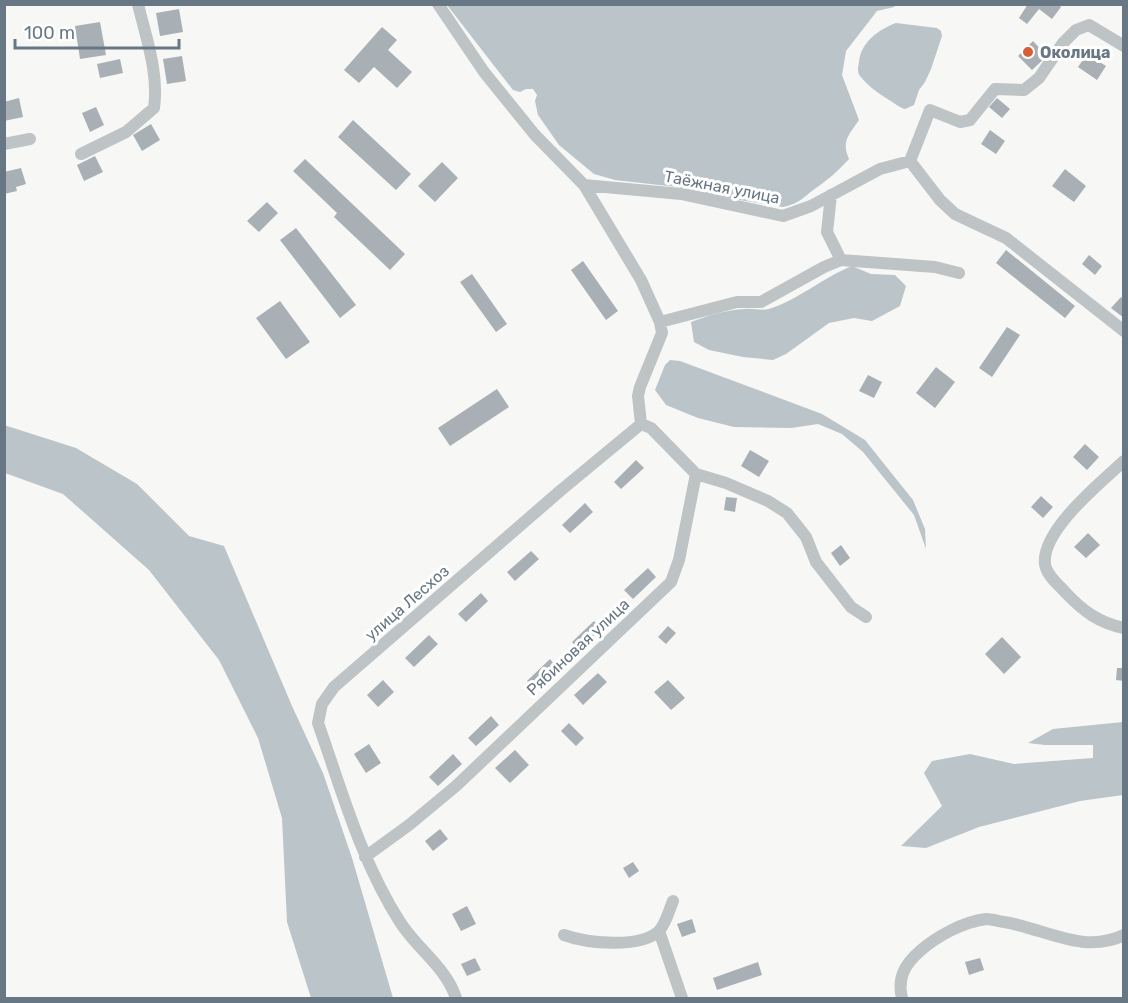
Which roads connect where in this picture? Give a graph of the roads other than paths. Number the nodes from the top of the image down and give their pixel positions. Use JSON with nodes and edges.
{"nodes":[{"id":1,"x":138,"y":4,"type":"edge"},
{"id":2,"x":438,"y":4,"type":"edge"},
{"id":3,"x":1124,"y":46,"type":"edge"},
{"id":4,"x":30,"y":139,"type":"dead end"},
{"id":5,"x":4,"y":144,"type":"edge"},
{"id":6,"x":81,"y":154,"type":"dead end"},
{"id":7,"x":910,"y":161,"type":"junction"},
{"id":8,"x":584,"y":185,"type":"junction"},
{"id":9,"x":831,"y":195,"type":"junction"},
{"id":10,"x":841,"y":260,"type":"junction"},
{"id":11,"x":959,"y":273,"type":"dead end"},
{"id":12,"x":660,"y":322,"type":"junction"},
{"id":13,"x":1121,"y":329,"type":"edge"},
{"id":14,"x":641,"y":424,"type":"junction"},
{"id":15,"x":1124,"y":460,"type":"edge"},
{"id":16,"x":696,"y":474,"type":"junction"},
{"id":17,"x":866,"y":617,"type":"dead end"},
{"id":18,"x":1124,"y":628,"type":"edge"},
{"id":19,"x":365,"y":857,"type":"junction"},
{"id":20,"x":673,"y":901,"type":"dead end"},
{"id":21,"x":659,"y":931,"type":"junction"},
{"id":22,"x":564,"y":935,"type":"dead end"},
{"id":23,"x":1124,"y":935,"type":"edge"},
{"id":24,"x":456,"y":999,"type":"edge"},
{"id":25,"x":682,"y":999,"type":"edge"},
{"id":26,"x":902,"y":999,"type":"edge"}],
"edges":[{"from":1,"to":6,"type":"street"},
{"from":2,"to":8,"type":"street"},
{"from":3,"to":7,"type":"street"},
{"from":4,"to":5,"type":"street"},
{"from":7,"to":9,"type":"street","name":"Таёжная улица"},
{"from":7,"to":13,"type":"street"},
{"from":8,"to":9,"type":"street","name":"Таёжная улица"},
{"from":8,"to":12,"type":"street"},
{"from":9,"to":10,"type":"street"},
{"from":10,"to":11,"type":"street"},
{"from":10,"to":12,"type":"street"},
{"from":12,"to":14,"type":"street"},
{"from":14,"to":16,"type":"street"},
{"from":14,"to":19,"type":"street","name":"улица Лесхоз"},
{"from":15,"to":18,"type":"street"},
{"from":16,"to":17,"type":"street"},
{"from":16,"to":19,"type":"street","name":"Рябиновая улица"},
{"from":19,"to":24,"type":"street","name":"улица Лесхоз"},
{"from":20,"to":21,"type":"street"},
{"from":21,"to":22,"type":"street"},
{"from":21,"to":25,"type":"street"},
{"from":23,"to":26,"type":"street"}]}
